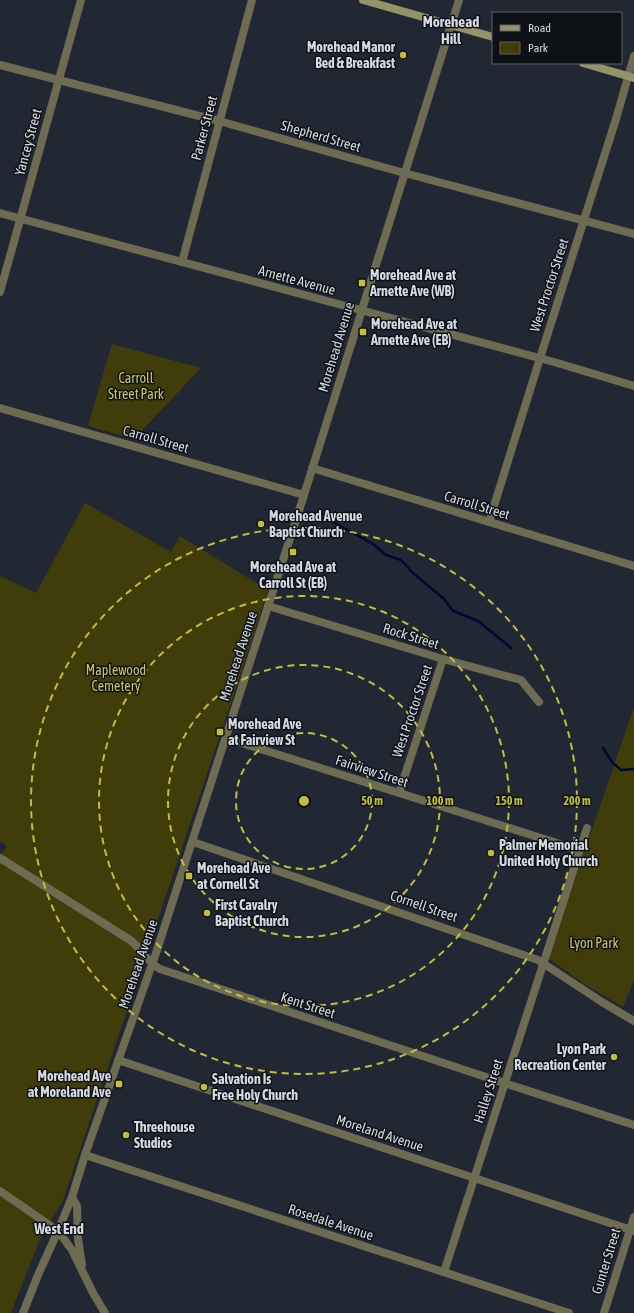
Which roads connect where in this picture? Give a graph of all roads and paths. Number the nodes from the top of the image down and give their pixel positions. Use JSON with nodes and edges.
{"nodes":[{"id":1,"x":81,"y":0,"type":"edge"},
{"id":2,"x":252,"y":0,"type":"edge"},
{"id":3,"x":364,"y":0,"type":"edge"},
{"id":4,"x":459,"y":0,"type":"edge"},
{"id":5,"x":451,"y":25,"type":"junction"},
{"id":6,"x":492,"y":37,"type":"edge"},
{"id":7,"x":634,"y":56,"type":"edge"},
{"id":8,"x":586,"y":64,"type":"edge"},
{"id":9,"x":0,"y":65,"type":"edge"},
{"id":10,"x":631,"y":77,"type":"edge"},
{"id":11,"x":59,"y":80,"type":"junction"},
{"id":12,"x":220,"y":121,"type":"junction"},
{"id":13,"x":404,"y":173,"type":"junction"},
{"id":14,"x":0,"y":213,"type":"edge"},
{"id":15,"x":20,"y":218,"type":"junction"},
{"id":16,"x":584,"y":221,"type":"junction"},
{"id":17,"x":634,"y":234,"type":"edge"},
{"id":18,"x":182,"y":262,"type":"junction"},
{"id":19,"x":0,"y":292,"type":"edge"},
{"id":20,"x":361,"y":311,"type":"junction"},
{"id":21,"x":540,"y":358,"type":"junction"},
{"id":22,"x":634,"y":386,"type":"edge"},
{"id":23,"x":0,"y":408,"type":"edge"},
{"id":24,"x":312,"y":468,"type":"junction"},
{"id":25,"x":304,"y":494,"type":"junction"},
{"id":26,"x":489,"y":522,"type":"junction"},
{"id":27,"x":634,"y":566,"type":"edge"},
{"id":28,"x":268,"y":606,"type":"junction"},
{"id":29,"x":443,"y":659,"type":"junction"},
{"id":30,"x":539,"y":702,"type":"dead end"},
{"id":31,"x":226,"y":738,"type":"junction"},
{"id":32,"x":398,"y":793,"type":"junction"},
{"id":33,"x":587,"y":828,"type":"dead end"},
{"id":34,"x":193,"y":842,"type":"junction"},
{"id":35,"x":579,"y":850,"type":"junction"},
{"id":36,"x":0,"y":858,"type":"edge"},
{"id":37,"x":543,"y":963,"type":"junction"},
{"id":38,"x":152,"y":965,"type":"junction"},
{"id":39,"x":634,"y":1021,"type":"edge"},
{"id":40,"x":118,"y":1060,"type":"junction"},
{"id":41,"x":505,"y":1083,"type":"junction"},
{"id":42,"x":634,"y":1125,"type":"edge"},
{"id":43,"x":85,"y":1155,"type":"junction"},
{"id":44,"x":474,"y":1177,"type":"junction"},
{"id":45,"x":0,"y":1191,"type":"edge"},
{"id":46,"x":72,"y":1197,"type":"junction"},
{"id":47,"x":634,"y":1217,"type":"edge"},
{"id":48,"x":632,"y":1230,"type":"edge"},
{"id":49,"x":58,"y":1231,"type":"junction"},
{"id":50,"x":444,"y":1272,"type":"junction"},
{"id":51,"x":84,"y":1275,"type":"junction"},
{"id":52,"x":23,"y":1313,"type":"edge"},
{"id":53,"x":105,"y":1313,"type":"edge"},
{"id":54,"x":569,"y":1313,"type":"edge"},
{"id":55,"x":604,"y":1313,"type":"edge"}],
"edges":[{"from":1,"to":11,"type":"street","name":"Yancey Street"},
{"from":2,"to":12,"type":"street","name":"Parker Street"},
{"from":3,"to":5,"type":"main road"},
{"from":4,"to":5,"type":"street","name":"Morehead Avenue"},
{"from":5,"to":6,"type":"main road"},
{"from":5,"to":13,"type":"street","name":"Morehead Avenue"},
{"from":7,"to":10,"type":"street","name":"West Proctor Street"},
{"from":8,"to":10,"type":"main road"},
{"from":9,"to":11,"type":"street","name":"Shepherd Street"},
{"from":10,"to":16,"type":"street","name":"West Proctor Street"},
{"from":11,"to":12,"type":"street","name":"Shepherd Street"},
{"from":11,"to":15,"type":"street","name":"Yancey Street"},
{"from":12,"to":13,"type":"street","name":"Shepherd Street"},
{"from":12,"to":18,"type":"street","name":"Parker Street"},
{"from":13,"to":16,"type":"street","name":"Shepherd Street"},
{"from":13,"to":20,"type":"street","name":"Morehead Avenue"},
{"from":14,"to":15,"type":"street","name":"Arnette Avenue"},
{"from":15,"to":18,"type":"street","name":"Arnette Avenue"},
{"from":15,"to":19,"type":"street","name":"Yancey Street"},
{"from":16,"to":17,"type":"street","name":"Shepherd Street"},
{"from":16,"to":21,"type":"street","name":"West Proctor Street"},
{"from":18,"to":20,"type":"street","name":"Arnette Avenue"},
{"from":20,"to":21,"type":"street","name":"Arnette Avenue"},
{"from":20,"to":24,"type":"street","name":"Morehead Avenue"},
{"from":21,"to":22,"type":"street","name":"Arnette Avenue"},
{"from":21,"to":26,"type":"street","name":"West Proctor Street"},
{"from":23,"to":25,"type":"street","name":"Carroll Street"},
{"from":24,"to":25,"type":"street","name":"Morehead Avenue"},
{"from":24,"to":26,"type":"street","name":"Carroll Street"},
{"from":25,"to":28,"type":"street","name":"Morehead Avenue"},
{"from":26,"to":27,"type":"street","name":"Carroll Street"},
{"from":28,"to":29,"type":"street","name":"Rock Street"},
{"from":28,"to":31,"type":"street","name":"Morehead Avenue"},
{"from":29,"to":30,"type":"street","name":"Rock Street"},
{"from":29,"to":32,"type":"street","name":"West Proctor Street"},
{"from":31,"to":32,"type":"street","name":"Fairview Street"},
{"from":31,"to":34,"type":"street","name":"Morehead Avenue"},
{"from":32,"to":35,"type":"street","name":"Fairview Street"},
{"from":33,"to":35,"type":"street","name":"Halley Street"},
{"from":34,"to":37,"type":"street","name":"Cornell Street"},
{"from":34,"to":38,"type":"street","name":"Morehead Avenue"},
{"from":35,"to":37,"type":"street","name":"Halley Street"},
{"from":36,"to":38,"type":"street"},
{"from":37,"to":39,"type":"street","name":"Cornell Street"},
{"from":37,"to":41,"type":"street","name":"Halley Street"},
{"from":38,"to":40,"type":"street","name":"Morehead Avenue"},
{"from":38,"to":41,"type":"street","name":"Kent Street"},
{"from":40,"to":43,"type":"street","name":"Morehead Avenue"},
{"from":40,"to":44,"type":"street","name":"Moreland Avenue"},
{"from":41,"to":42,"type":"street","name":"Kent Street"},
{"from":41,"to":44,"type":"street","name":"Halley Street"},
{"from":43,"to":46,"type":"street","name":"Morehead Avenue"},
{"from":43,"to":50,"type":"street","name":"Rosedale Avenue"},
{"from":44,"to":48,"type":"street","name":"Moreland Avenue"},
{"from":44,"to":50,"type":"street","name":"Halley Street"},
{"from":45,"to":49,"type":"street"},
{"from":46,"to":49,"type":"street","name":"Morehead Avenue"},
{"from":46,"to":51,"type":"street"},
{"from":47,"to":48,"type":"street","name":"Gunter Street"},
{"from":48,"to":55,"type":"street","name":"Gunter Street"},
{"from":49,"to":51,"type":"street"},
{"from":49,"to":52,"type":"street","name":"Morehead Avenue"},
{"from":50,"to":54,"type":"street","name":"Rosedale Avenue"},
{"from":51,"to":53,"type":"street"}]}
